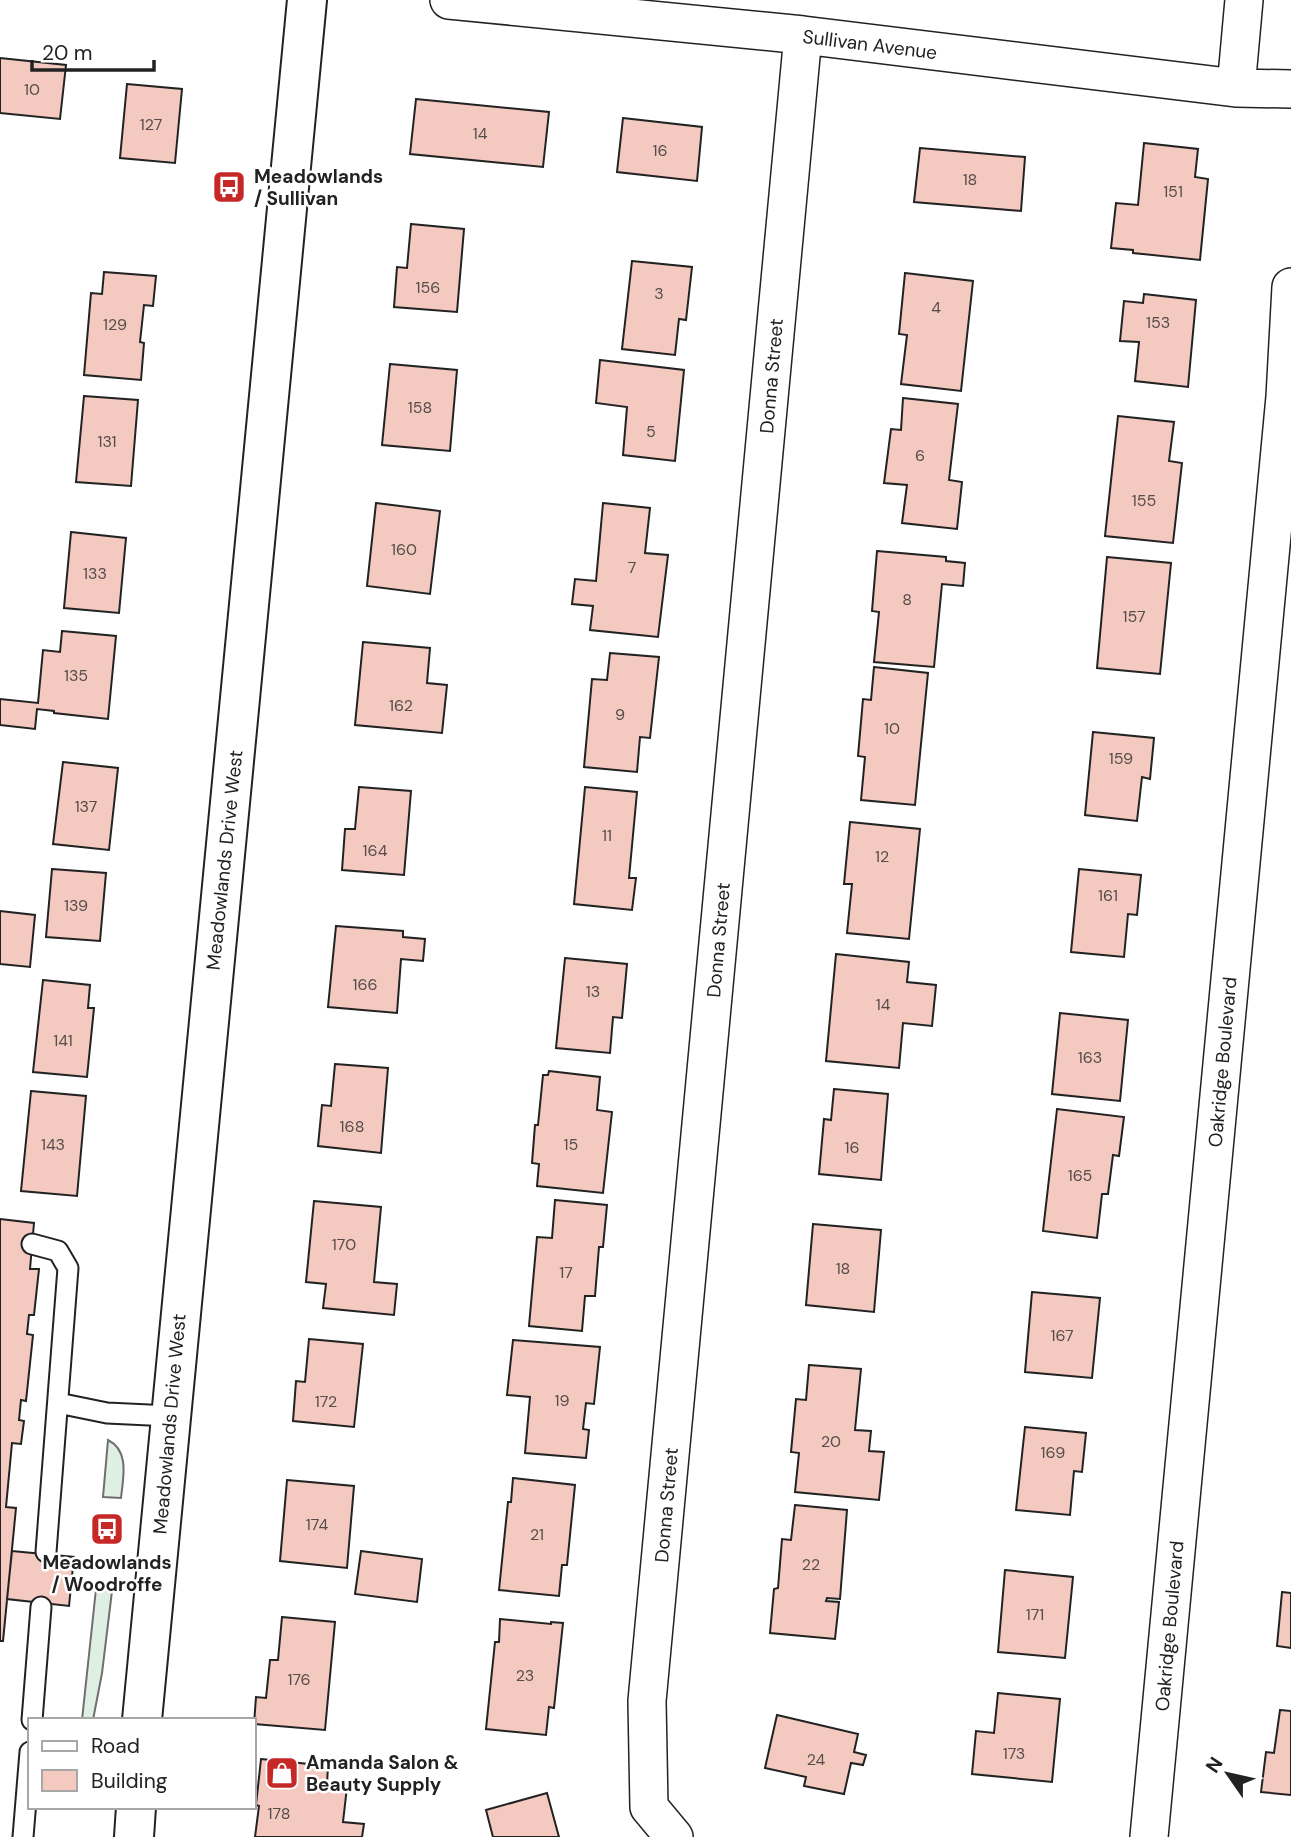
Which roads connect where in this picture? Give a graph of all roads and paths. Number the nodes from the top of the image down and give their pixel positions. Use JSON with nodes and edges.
{"nodes":[{"id":1,"x":307,"y":0,"type":"edge"},
{"id":2,"x":449,"y":0,"type":"edge"},
{"id":3,"x":1244,"y":0,"type":"edge"},
{"id":4,"x":803,"y":35,"type":"junction"},
{"id":5,"x":1236,"y":88,"type":"junction"},
{"id":6,"x":1291,"y":89,"type":"edge"},
{"id":7,"x":1291,"y":287,"type":"edge"},
{"id":8,"x":32,"y":1244,"type":"dead end"},
{"id":9,"x":58,"y":1403,"type":"junction"},
{"id":10,"x":170,"y":1416,"type":"junction"},
{"id":11,"x":46,"y":1552,"type":"dead end"},
{"id":12,"x":41,"y":1607,"type":"dead end"},
{"id":13,"x":32,"y":1718,"type":"edge"},
{"id":14,"x":142,"y":1718,"type":"edge"},
{"id":15,"x":28,"y":1776,"type":"edge"},
{"id":16,"x":136,"y":1809,"type":"edge"},
{"id":17,"x":23,"y":1837,"type":"edge"},
{"id":18,"x":134,"y":1837,"type":"edge"},
{"id":19,"x":674,"y":1837,"type":"edge"},
{"id":20,"x":1149,"y":1837,"type":"edge"}],
"edges":[{"from":1,"to":10,"type":"main road","name":"Meadowlands Drive West"},
{"from":2,"to":4,"type":"street","name":"Sullivan Avenue"},
{"from":3,"to":5,"type":"street"},
{"from":4,"to":5,"type":"street","name":"Sullivan Avenue"},
{"from":4,"to":19,"type":"street","name":"Donna Street"},
{"from":5,"to":6,"type":"street","name":"Sullivan Avenue"},
{"from":7,"to":20,"type":"street","name":"Oakridge Boulevard"},
{"from":8,"to":9,"type":"lane"},
{"from":9,"to":10,"type":"lane"},
{"from":9,"to":11,"type":"lane"},
{"from":10,"to":14,"type":"main road","name":"Meadowlands Drive West"},
{"from":12,"to":13,"type":"lane"},
{"from":15,"to":17,"type":"lane"},
{"from":16,"to":18,"type":"main road"}]}
